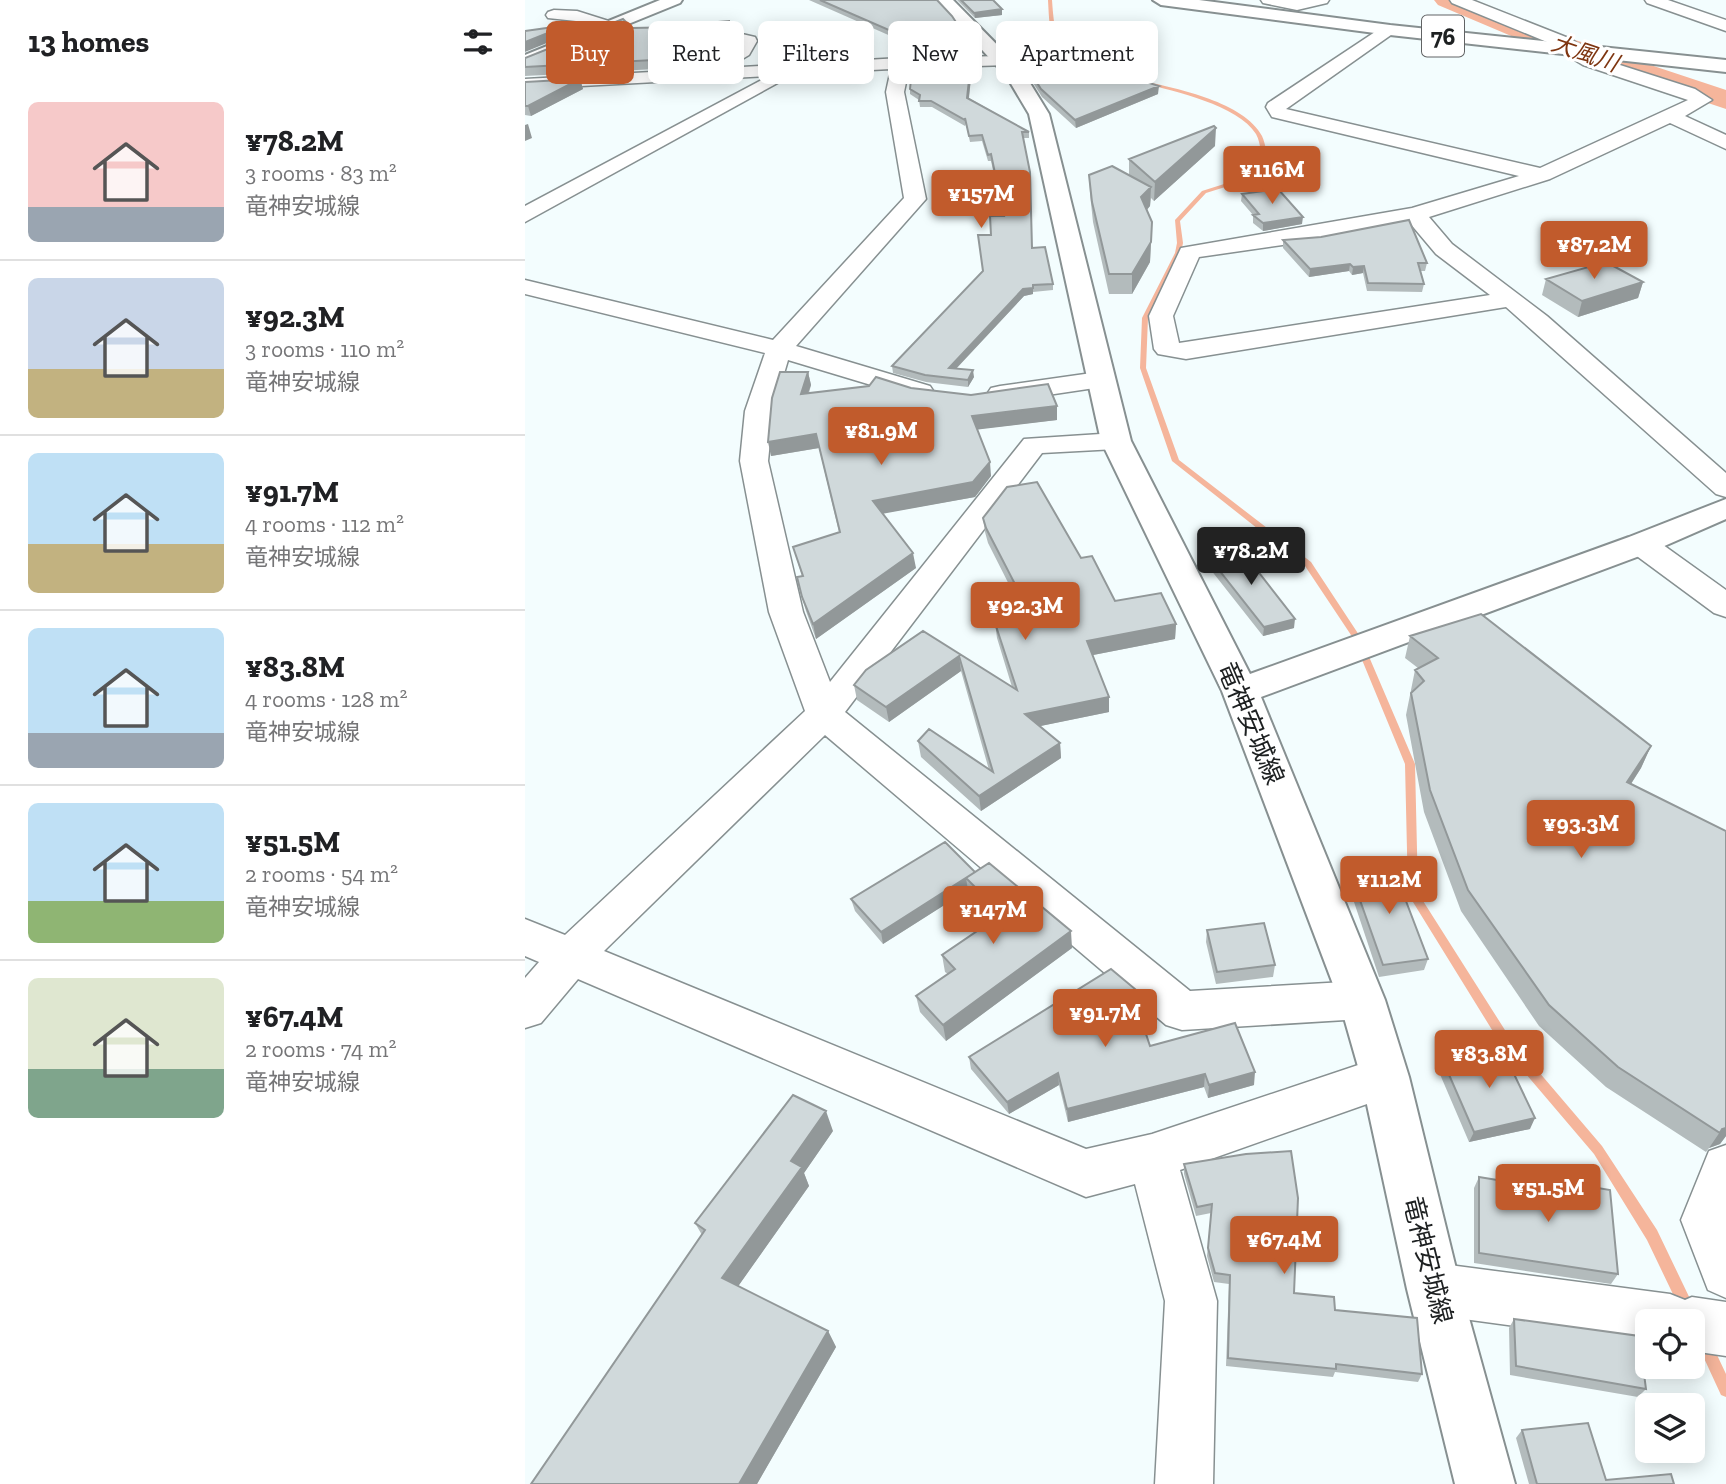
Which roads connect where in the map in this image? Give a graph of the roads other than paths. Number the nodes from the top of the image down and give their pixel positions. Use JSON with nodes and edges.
{"nodes":[{"id":1,"x":674,"y":0,"type":"edge"},
{"id":2,"x":944,"y":0,"type":"edge"},
{"id":3,"x":1161,"y":0,"type":"edge"},
{"id":4,"x":1269,"y":0,"type":"edge"},
{"id":5,"x":1321,"y":0,"type":"edge"},
{"id":6,"x":1458,"y":0,"type":"edge"},
{"id":7,"x":1653,"y":0,"type":"edge"},
{"id":8,"x":554,"y":15,"type":"dead end"},
{"id":9,"x":593,"y":21,"type":"edge"},
{"id":10,"x":622,"y":21,"type":"edge"},
{"id":11,"x":1726,"y":26,"type":"edge"},
{"id":12,"x":1390,"y":30,"type":"junction"},
{"id":13,"x":1570,"y":51,"type":"junction"},
{"id":14,"x":546,"y":52,"type":"edge"},
{"id":15,"x":996,"y":53,"type":"edge"},
{"id":16,"x":1639,"y":58,"type":"junction"},
{"id":17,"x":525,"y":61,"type":"edge"},
{"id":18,"x":1726,"y":66,"type":"edge"},
{"id":19,"x":648,"y":77,"type":"edge"},
{"id":20,"x":525,"y":84,"type":"edge"},
{"id":21,"x":767,"y":84,"type":"edge"},
{"id":22,"x":897,"y":84,"type":"edge"},
{"id":23,"x":1021,"y":84,"type":"edge"},
{"id":24,"x":1715,"y":92,"type":"dead end"},
{"id":25,"x":1669,"y":115,"type":"junction"},
{"id":26,"x":1726,"y":143,"type":"edge"},
{"id":27,"x":1543,"y":175,"type":"junction"},
{"id":28,"x":1416,"y":214,"type":"junction"},
{"id":29,"x":525,"y":215,"type":"edge"},
{"id":30,"x":525,"y":287,"type":"edge"},
{"id":31,"x":1510,"y":299,"type":"junction"},
{"id":32,"x":779,"y":349,"type":"junction"},
{"id":33,"x":1100,"y":380,"type":"junction"},
{"id":34,"x":948,"y":395,"type":"edge"},
{"id":35,"x":974,"y":398,"type":"edge"},
{"id":36,"x":1116,"y":441,"type":"junction"},
{"id":37,"x":1726,"y":488,"type":"edge"},
{"id":38,"x":1726,"y":508,"type":"edge"},
{"id":39,"x":1641,"y":544,"type":"junction"},
{"id":40,"x":1726,"y":606,"type":"edge"},
{"id":41,"x":1240,"y":691,"type":"junction"},
{"id":42,"x":824,"y":714,"type":"junction"},
{"id":43,"x":525,"y":937,"type":"edge"},
{"id":44,"x":570,"y":957,"type":"junction"},
{"id":45,"x":1362,"y":1000,"type":"junction"},
{"id":46,"x":525,"y":1009,"type":"edge"},
{"id":47,"x":1385,"y":1077,"type":"junction"},
{"id":48,"x":1152,"y":1157,"type":"junction"},
{"id":49,"x":1726,"y":1168,"type":"edge"},
{"id":50,"x":1726,"y":1272,"type":"edge"},
{"id":51,"x":1434,"y":1289,"type":"junction"},
{"id":52,"x":1635,"y":1316,"type":"edge"},
{"id":53,"x":1705,"y":1326,"type":"edge"},
{"id":54,"x":1726,"y":1329,"type":"edge"},
{"id":55,"x":1184,"y":1484,"type":"edge"},
{"id":56,"x":1485,"y":1484,"type":"edge"}],
"edges":[{"from":1,"to":10,"type":"street"},
{"from":2,"to":15,"type":"street","name":"竜神安城線"},
{"from":3,"to":12,"type":"street","number":"76"},
{"from":4,"to":5,"type":"street"},
{"from":6,"to":13,"type":"street"},
{"from":7,"to":11,"type":"street"},
{"from":8,"to":9,"type":"street"},
{"from":12,"to":13,"type":"street","number":"76"},
{"from":12,"to":27,"type":"street"},
{"from":13,"to":16,"type":"street","number":"76"},
{"from":13,"to":25,"type":"street"},
{"from":14,"to":17,"type":"street"},
{"from":16,"to":18,"type":"street","number":"76"},
{"from":16,"to":24,"type":"street"},
{"from":19,"to":20,"type":"street"},
{"from":21,"to":29,"type":"street"},
{"from":22,"to":32,"type":"street"},
{"from":23,"to":33,"type":"street","name":"竜神安城線"},
{"from":25,"to":26,"type":"street"},
{"from":25,"to":27,"type":"street"},
{"from":27,"to":28,"type":"street"},
{"from":28,"to":31,"type":"street"},
{"from":28,"to":31,"type":"street"},
{"from":30,"to":32,"type":"street"},
{"from":31,"to":37,"type":"street"},
{"from":32,"to":34,"type":"street"},
{"from":32,"to":42,"type":"street"},
{"from":33,"to":35,"type":"street"},
{"from":33,"to":36,"type":"street","name":"竜神安城線"},
{"from":36,"to":41,"type":"street","name":"竜神安城線"},
{"from":36,"to":42,"type":"street"},
{"from":38,"to":39,"type":"street"},
{"from":39,"to":40,"type":"street"},
{"from":39,"to":41,"type":"street"},
{"from":41,"to":45,"type":"street","name":"竜神安城線"},
{"from":42,"to":44,"type":"street"},
{"from":42,"to":45,"type":"street"},
{"from":43,"to":44,"type":"street"},
{"from":44,"to":46,"type":"street"},
{"from":44,"to":48,"type":"street"},
{"from":45,"to":47,"type":"street","name":"竜神安城線"},
{"from":47,"to":48,"type":"street"},
{"from":47,"to":51,"type":"street","name":"竜神安城線"},
{"from":48,"to":55,"type":"street"},
{"from":49,"to":50,"type":"street"},
{"from":51,"to":52,"type":"street"},
{"from":51,"to":56,"type":"street","name":"竜神安城線"},
{"from":53,"to":54,"type":"street"}]}
